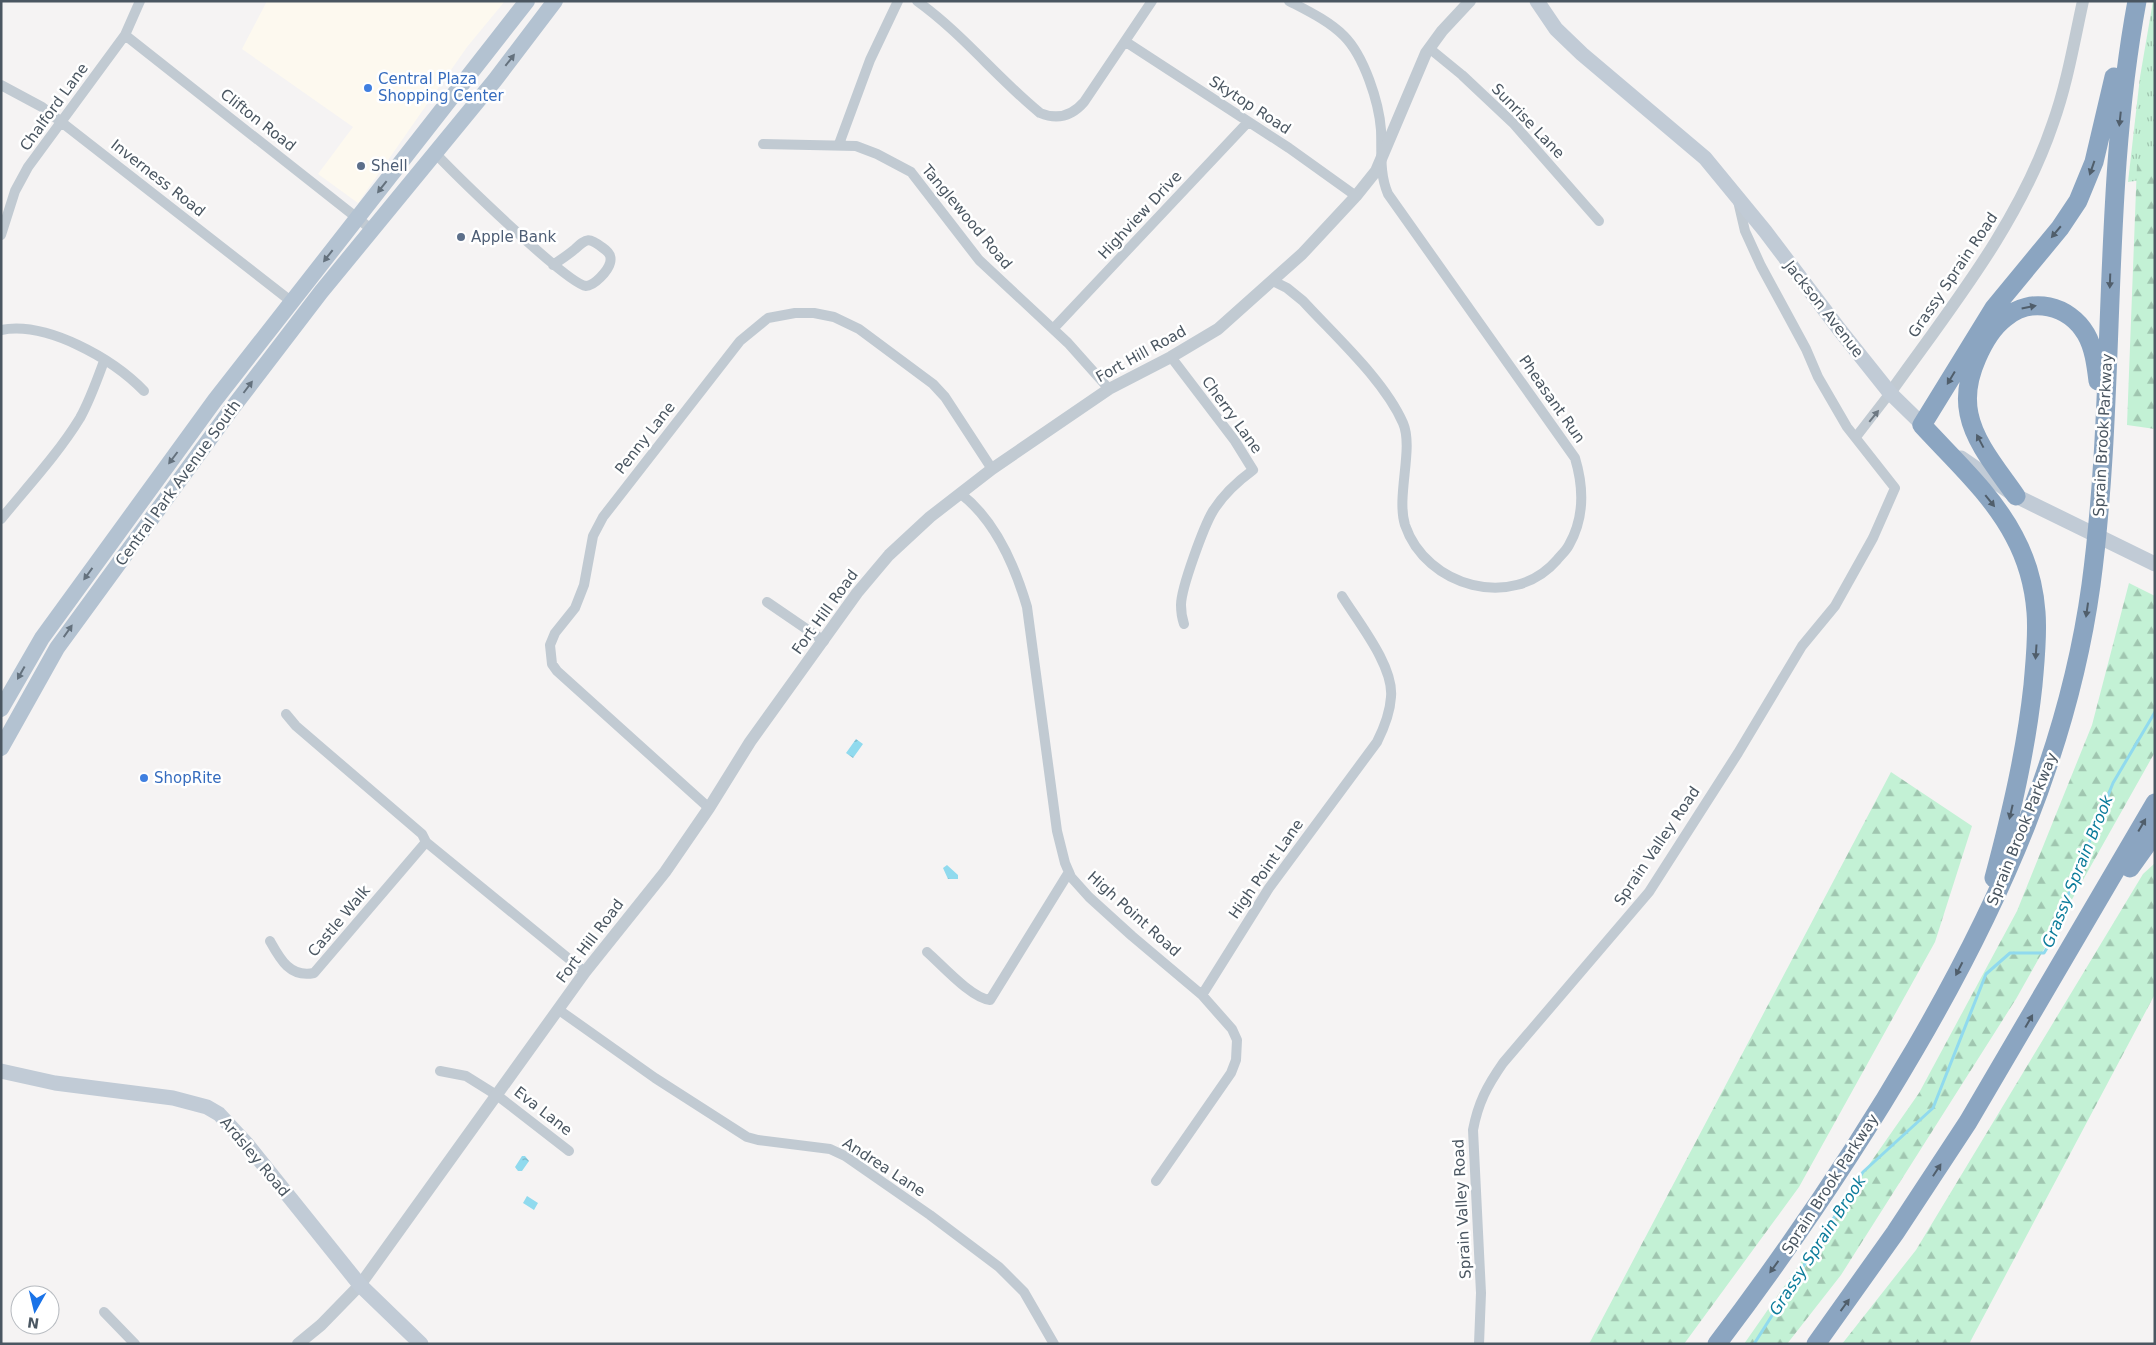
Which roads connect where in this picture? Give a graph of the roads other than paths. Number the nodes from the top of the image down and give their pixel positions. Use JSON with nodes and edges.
{"nodes":[{"id":1,"x":140,"y":1,"type":"edge"},
{"id":2,"x":527,"y":1,"type":"edge"},
{"id":3,"x":555,"y":1,"type":"edge"},
{"id":4,"x":898,"y":1,"type":"edge"},
{"id":5,"x":918,"y":1,"type":"edge"},
{"id":6,"x":1289,"y":1,"type":"edge"},
{"id":7,"x":1470,"y":1,"type":"edge"},
{"id":8,"x":2083,"y":1,"type":"edge"},
{"id":9,"x":2131,"y":1,"type":"edge"},
{"id":10,"x":2137,"y":1,"type":"edge"},
{"id":11,"x":1152,"y":2,"type":"edge"},
{"id":12,"x":1535,"y":3,"type":"edge"},
{"id":13,"x":125,"y":35,"type":"junction"},
{"id":14,"x":1126,"y":42,"type":"junction"},
{"id":15,"x":1429,"y":48,"type":"junction"},
{"id":16,"x":1,"y":85,"type":"edge"},
{"id":17,"x":61,"y":122,"type":"junction"},
{"id":18,"x":1248,"y":122,"type":"junction"},
{"id":19,"x":763,"y":144,"type":"dead end"},
{"id":20,"x":839,"y":144,"type":"junction"},
{"id":21,"x":435,"y":153,"type":"junction"},
{"id":22,"x":1381,"y":160,"type":"junction"},
{"id":23,"x":1736,"y":194,"type":"junction"},
{"id":24,"x":1356,"y":196,"type":"junction"},
{"id":25,"x":359,"y":217,"type":"junction"},
{"id":26,"x":1599,"y":221,"type":"dead end"},
{"id":27,"x":371,"y":229,"type":"junction"},
{"id":28,"x":1,"y":235,"type":"edge"},
{"id":29,"x":553,"y":265,"type":"junction"},
{"id":30,"x":1272,"y":281,"type":"junction"},
{"id":31,"x":292,"y":302,"type":"junction"},
{"id":32,"x":1053,"y":329,"type":"junction"},
{"id":33,"x":1,"y":330,"type":"edge"},
{"id":34,"x":1171,"y":357,"type":"junction"},
{"id":35,"x":104,"y":361,"type":"junction"},
{"id":36,"x":1109,"y":389,"type":"junction"},
{"id":37,"x":144,"y":391,"type":"dead end"},
{"id":38,"x":1890,"y":393,"type":"junction"},
{"id":39,"x":1922,"y":425,"type":"junction"},
{"id":40,"x":1856,"y":437,"type":"junction"},
{"id":41,"x":2104,"y":445,"type":"junction"},
{"id":42,"x":992,"y":469,"type":"junction"},
{"id":43,"x":961,"y":494,"type":"junction"},
{"id":44,"x":2016,"y":496,"type":"junction"},
{"id":45,"x":1,"y":519,"type":"edge"},
{"id":46,"x":2155,"y":564,"type":"edge"},
{"id":47,"x":1342,"y":596,"type":"dead end"},
{"id":48,"x":767,"y":602,"type":"dead end"},
{"id":49,"x":1184,"y":624,"type":"dead end"},
{"id":50,"x":824,"y":641,"type":"junction"},
{"id":51,"x":1,"y":709,"type":"edge"},
{"id":52,"x":286,"y":714,"type":"dead end"},
{"id":53,"x":1,"y":748,"type":"edge"},
{"id":54,"x":2155,"y":803,"type":"edge"},
{"id":55,"x":709,"y":808,"type":"junction"},
{"id":56,"x":2155,"y":833,"type":"edge"},
{"id":57,"x":426,"y":842,"type":"junction"},
{"id":58,"x":1069,"y":872,"type":"junction"},
{"id":59,"x":1981,"y":926,"type":"junction"},
{"id":60,"x":270,"y":941,"type":"dead end"},
{"id":61,"x":927,"y":952,"type":"dead end"},
{"id":62,"x":585,"y":972,"type":"junction"},
{"id":63,"x":2056,"y":973,"type":"junction"},
{"id":64,"x":1202,"y":995,"type":"junction"},
{"id":65,"x":559,"y":1010,"type":"junction"},
{"id":66,"x":1,"y":1070,"type":"edge"},
{"id":67,"x":440,"y":1070,"type":"dead end"},
{"id":68,"x":498,"y":1096,"type":"junction"},
{"id":69,"x":569,"y":1151,"type":"dead end"},
{"id":70,"x":1156,"y":1181,"type":"dead end"},
{"id":71,"x":360,"y":1285,"type":"junction"},
{"id":72,"x":104,"y":1312,"type":"dead end"},
{"id":73,"x":135,"y":1344,"type":"edge"},
{"id":74,"x":298,"y":1344,"type":"edge"},
{"id":75,"x":421,"y":1344,"type":"edge"},
{"id":76,"x":1054,"y":1344,"type":"edge"},
{"id":77,"x":1479,"y":1344,"type":"edge"},
{"id":78,"x":1717,"y":1344,"type":"edge"},
{"id":79,"x":1816,"y":1344,"type":"edge"}],
"edges":[{"from":1,"to":13,"type":"street","name":"Chalford Lane"},
{"from":2,"to":25,"type":"main road","one_way":true},
{"from":21,"to":3,"type":"main road","name":"Central Park Avenue South","one_way":true},
{"from":4,"to":20,"type":"street"},
{"from":5,"to":14,"type":"street"},
{"from":6,"to":22,"type":"street","name":"Pheasant Run"},
{"from":7,"to":15,"type":"street","name":"Fort Hill Road"},
{"from":8,"to":38,"type":"street","name":"Grassy Sprain Road"},
{"from":9,"to":39,"type":"highway","one_way":true},
{"from":10,"to":41,"type":"highway","name":"Sprain Brook Parkway","one_way":true},
{"from":11,"to":14,"type":"street"},
{"from":12,"to":23,"type":"main road","name":"Jackson Avenue"},
{"from":13,"to":17,"type":"street","name":"Chalford Lane"},
{"from":13,"to":25,"type":"street","name":"Clifton Road"},
{"from":14,"to":18,"type":"street","name":"Skytop Road"},
{"from":15,"to":22,"type":"street","name":"Fort Hill Road"},
{"from":15,"to":26,"type":"street","name":"Sunrise Lane"},
{"from":16,"to":17,"type":"street","name":"Inverness Road"},
{"from":17,"to":28,"type":"street","name":"Chalford Lane"},
{"from":17,"to":31,"type":"street","name":"Inverness Road"},
{"from":18,"to":24,"type":"street","name":"Skytop Road"},
{"from":18,"to":32,"type":"street","name":"Highview Drive"},
{"from":19,"to":20,"type":"street","name":"Tanglewood Road"},
{"from":20,"to":32,"type":"street","name":"Tanglewood Road"},
{"from":21,"to":27,"type":"main road","name":"Central Park Avenue South"},
{"from":21,"to":29,"type":"street"},
{"from":22,"to":24,"type":"street","name":"Fort Hill Road"},
{"from":22,"to":30,"type":"street","name":"Pheasant Run"},
{"from":23,"to":38,"type":"main road","name":"Jackson Avenue"},
{"from":23,"to":40,"type":"street"},
{"from":24,"to":30,"type":"street","name":"Fort Hill Road"},
{"from":25,"to":27,"type":"street","name":"Clifton Road"},
{"from":25,"to":31,"type":"main road","one_way":true},
{"from":53,"to":27,"type":"main road","name":"Central Park Avenue South","one_way":true},
{"from":29,"to":29,"type":"street"},
{"from":30,"to":34,"type":"street","name":"Fort Hill Road"},
{"from":31,"to":51,"type":"main road","one_way":true},
{"from":32,"to":36,"type":"street","name":"Tanglewood Road"},
{"from":33,"to":35,"type":"street"},
{"from":34,"to":36,"type":"street","name":"Fort Hill Road"},
{"from":34,"to":49,"type":"street","name":"Cherry Lane"},
{"from":35,"to":37,"type":"street"},
{"from":35,"to":45,"type":"street"},
{"from":36,"to":42,"type":"street","name":"Fort Hill Road"},
{"from":38,"to":39,"type":"main road","name":"Jackson Avenue"},
{"from":40,"to":38,"type":"street","name":"Grassy Sprain Road","one_way":true},
{"from":39,"to":44,"type":"main road","name":"Jackson Avenue"},
{"from":39,"to":59,"type":"highway","one_way":true},
{"from":40,"to":77,"type":"street","name":"Sprain Valley Road"},
{"from":44,"to":41,"type":"highway","one_way":true},
{"from":41,"to":59,"type":"highway","name":"Sprain Brook Parkway","one_way":true},
{"from":42,"to":43,"type":"street","name":"Fort Hill Road"},
{"from":42,"to":55,"type":"street","name":"Penny Lane"},
{"from":43,"to":50,"type":"street","name":"Fort Hill Road"},
{"from":43,"to":58,"type":"street","name":"High Point Road"},
{"from":44,"to":46,"type":"main road","name":"Jackson Avenue"},
{"from":47,"to":64,"type":"street","name":"High Point Lane"},
{"from":48,"to":50,"type":"street"},
{"from":50,"to":55,"type":"street","name":"Fort Hill Road"},
{"from":52,"to":57,"type":"street"},
{"from":63,"to":54,"type":"highway","one_way":true},
{"from":55,"to":62,"type":"street","name":"Fort Hill Road"},
{"from":56,"to":63,"type":"highway"},
{"from":57,"to":60,"type":"street","name":"Castle Walk"},
{"from":57,"to":62,"type":"street"},
{"from":58,"to":61,"type":"street"},
{"from":58,"to":64,"type":"street","name":"High Point Road"},
{"from":59,"to":78,"type":"highway","name":"Sprain Brook Parkway","one_way":true},
{"from":62,"to":65,"type":"street","name":"Fort Hill Road"},
{"from":79,"to":63,"type":"highway","one_way":true},
{"from":64,"to":70,"type":"street","name":"High Point Road"},
{"from":65,"to":68,"type":"street","name":"Fort Hill Road"},
{"from":65,"to":76,"type":"street","name":"Andrea Lane"},
{"from":66,"to":71,"type":"main road","name":"Ardsley Road"},
{"from":67,"to":68,"type":"street","name":"Eva Lane"},
{"from":68,"to":69,"type":"street","name":"Eva Lane"},
{"from":68,"to":71,"type":"street","name":"Fort Hill Road"},
{"from":71,"to":74,"type":"street","name":"Fort Hill Road"},
{"from":71,"to":75,"type":"main road","name":"Ardsley Road"},
{"from":72,"to":73,"type":"street"}]}
